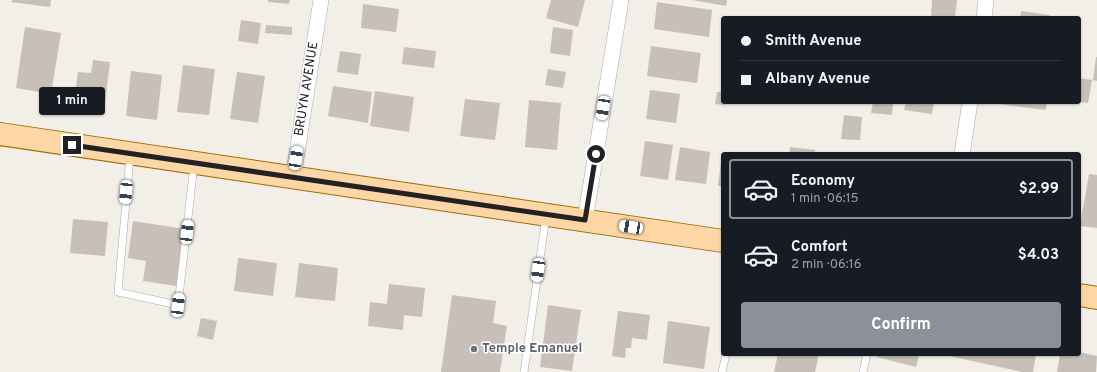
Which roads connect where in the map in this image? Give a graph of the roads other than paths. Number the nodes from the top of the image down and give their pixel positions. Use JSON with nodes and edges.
{"nodes":[{"id":1,"x":321,"y":0,"type":"edge"},
{"id":2,"x":621,"y":0,"type":"edge"},
{"id":3,"x":986,"y":0,"type":"edge"},
{"id":4,"x":984,"y":16,"type":"edge"},
{"id":5,"x":970,"y":104,"type":"edge"},
{"id":6,"x":0,"y":134,"type":"edge"},
{"id":7,"x":962,"y":152,"type":"edge"},
{"id":8,"x":130,"y":154,"type":"junction"},
{"id":9,"x":194,"y":163,"type":"junction"},
{"id":10,"x":293,"y":178,"type":"junction"},
{"id":11,"x":546,"y":214,"type":"junction"},
{"id":12,"x":585,"y":220,"type":"junction"},
{"id":13,"x":721,"y":241,"type":"edge"},
{"id":14,"x":1081,"y":295,"type":"edge"},
{"id":15,"x":1097,"y":298,"type":"edge"},
{"id":16,"x":726,"y":356,"type":"edge"},
{"id":17,"x":866,"y":356,"type":"edge"},
{"id":18,"x":524,"y":372,"type":"edge"},
{"id":19,"x":722,"y":372,"type":"edge"},
{"id":20,"x":863,"y":372,"type":"edge"}],
"edges":[{"from":1,"to":10,"type":"street","name":"BRUYN AVENUE"},
{"from":2,"to":12,"type":"street"},
{"from":3,"to":4,"type":"street"},
{"from":5,"to":7,"type":"street"},
{"from":6,"to":8,"type":"main road"},
{"from":8,"to":9,"type":"main road"},
{"from":8,"to":9,"type":"lane"},
{"from":9,"to":10,"type":"main road"},
{"from":10,"to":11,"type":"main road"},
{"from":11,"to":12,"type":"main road"},
{"from":11,"to":18,"type":"lane"},
{"from":12,"to":13,"type":"main road"},
{"from":14,"to":15,"type":"main road"},
{"from":16,"to":19,"type":"lane"},
{"from":17,"to":20,"type":"lane"}]}
